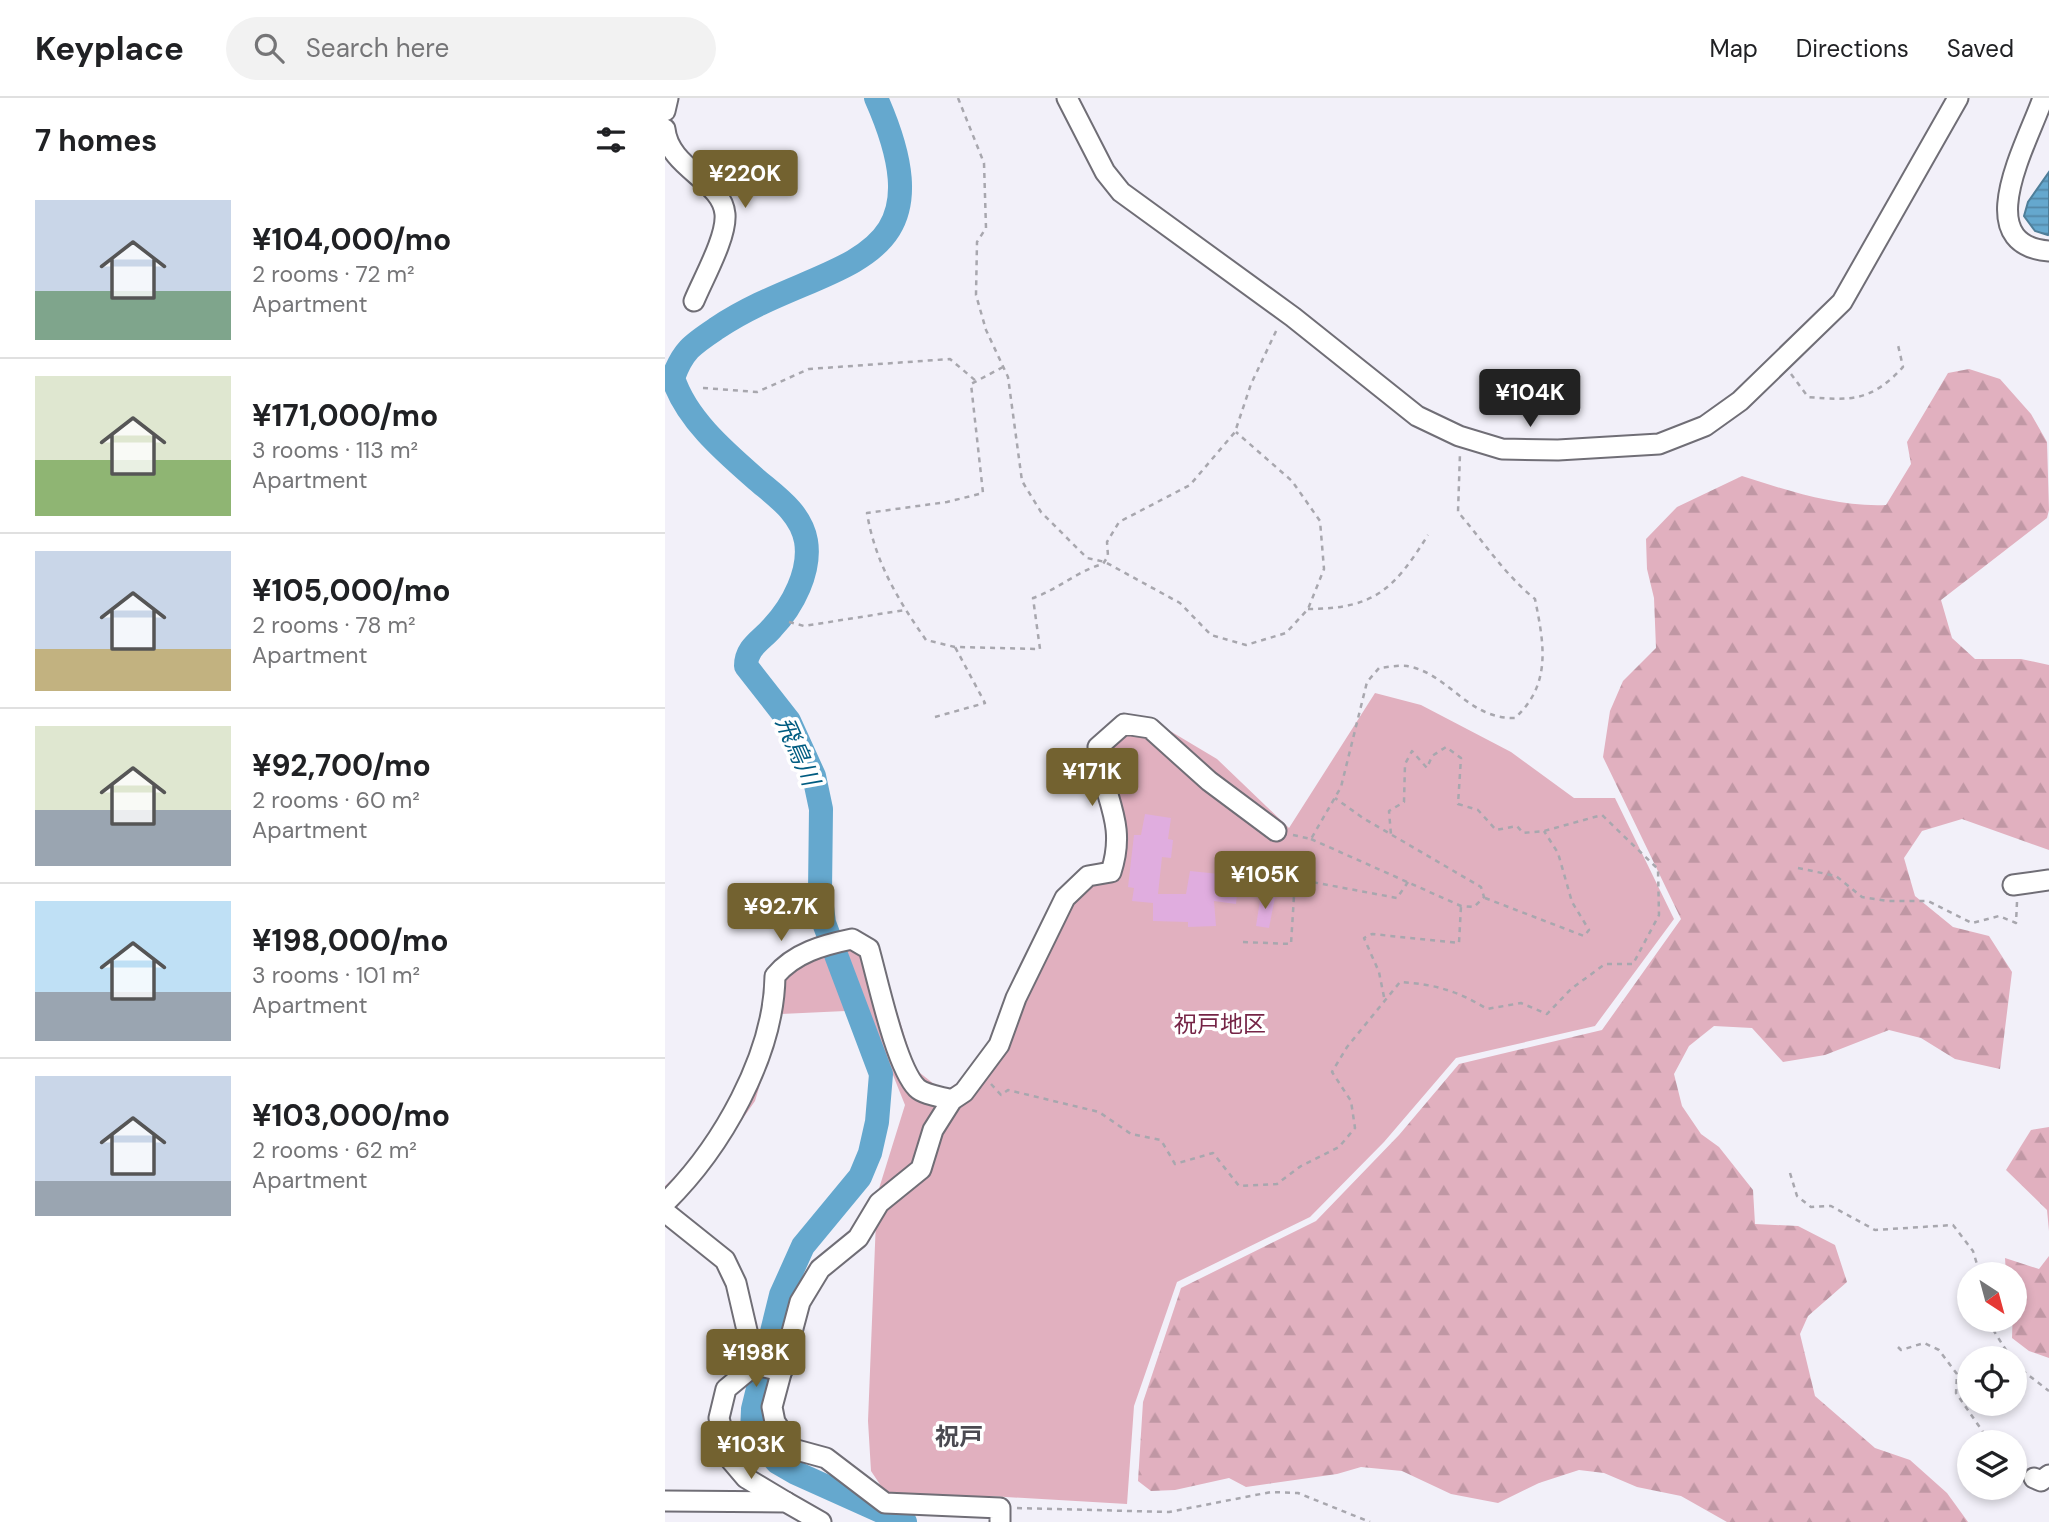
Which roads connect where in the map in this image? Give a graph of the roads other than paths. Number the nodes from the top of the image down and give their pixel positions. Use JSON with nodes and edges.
{"nodes":[{"id":1,"x":668,"y":98,"type":"edge"},
{"id":2,"x":1067,"y":98,"type":"edge"},
{"id":3,"x":1958,"y":98,"type":"edge"},
{"id":4,"x":2043,"y":98,"type":"edge"},
{"id":5,"x":665,"y":111,"type":"edge"},
{"id":6,"x":665,"y":128,"type":"edge"},
{"id":7,"x":2049,"y":251,"type":"edge"},
{"id":8,"x":694,"y":301,"type":"dead end"},
{"id":9,"x":1276,"y":831,"type":"road end"},
{"id":10,"x":2049,"y":880,"type":"edge"},
{"id":11,"x":2015,"y":884,"type":"road end"},
{"id":12,"x":953,"y":1100,"type":"junction"},
{"id":13,"x":665,"y":1203,"type":"edge"},
{"id":14,"x":665,"y":1212,"type":"edge"},
{"id":15,"x":755,"y":1365,"type":"junction"},
{"id":16,"x":782,"y":1371,"type":"junction"},
{"id":17,"x":665,"y":1501,"type":"edge"},
{"id":18,"x":786,"y":1502,"type":"junction"},
{"id":19,"x":1000,"y":1515,"type":"edge"},
{"id":20,"x":821,"y":1522,"type":"edge"}],
"edges":[{"from":1,"to":5,"type":"street"},
{"from":2,"to":3,"type":"street"},
{"from":4,"to":7,"type":"street"},
{"from":6,"to":8,"type":"street"},
{"from":9,"to":12,"type":"street"},
{"from":10,"to":11,"type":"street"},
{"from":12,"to":13,"type":"street"},
{"from":12,"to":16,"type":"street"},
{"from":14,"to":15,"type":"street"},
{"from":15,"to":16,"type":"street"},
{"from":15,"to":18,"type":"street"},
{"from":16,"to":19,"type":"street"},
{"from":17,"to":18,"type":"street"},
{"from":18,"to":20,"type":"street"}]}
